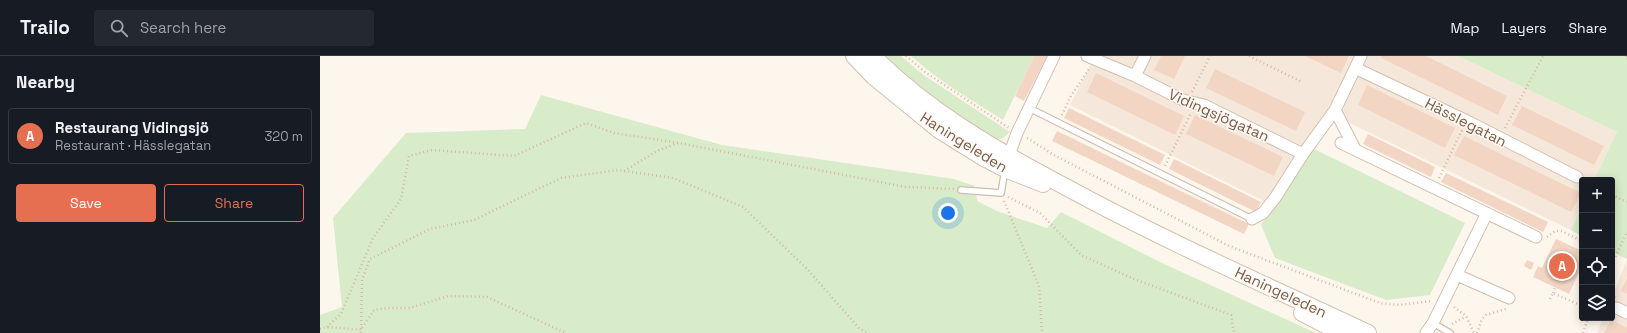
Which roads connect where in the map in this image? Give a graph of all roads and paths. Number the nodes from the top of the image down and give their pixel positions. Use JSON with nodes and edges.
{"nodes":[{"id":1,"x":854,"y":56,"type":"edge"},
{"id":2,"x":873,"y":56,"type":"edge"},
{"id":3,"x":906,"y":56,"type":"edge"},
{"id":4,"x":1054,"y":56,"type":"edge"},
{"id":5,"x":1145,"y":56,"type":"edge"},
{"id":6,"x":1210,"y":56,"type":"edge"},
{"id":7,"x":1249,"y":56,"type":"edge"},
{"id":8,"x":1361,"y":56,"type":"edge"},
{"id":9,"x":1543,"y":56,"type":"edge"},
{"id":10,"x":1092,"y":58,"type":"edge"},
{"id":11,"x":1355,"y":68,"type":"junction"},
{"id":12,"x":1135,"y":76,"type":"junction"},
{"id":13,"x":1302,"y":82,"type":"dead end"},
{"id":14,"x":1192,"y":102,"type":"junction"},
{"id":15,"x":1029,"y":108,"type":"junction"},
{"id":16,"x":1335,"y":110,"type":"junction"},
{"id":17,"x":1467,"y":121,"type":"junction"},
{"id":18,"x":1058,"y":122,"type":"junction"},
{"id":19,"x":1017,"y":132,"type":"junction"},
{"id":20,"x":1500,"y":139,"type":"junction"},
{"id":21,"x":679,"y":143,"type":"junction"},
{"id":22,"x":1341,"y":143,"type":"dead end"},
{"id":23,"x":1354,"y":149,"type":"junction"},
{"id":24,"x":1303,"y":154,"type":"junction"},
{"id":25,"x":1006,"y":163,"type":"junction"},
{"id":26,"x":624,"y":171,"type":"junction"},
{"id":27,"x":1162,"y":174,"type":"junction"},
{"id":28,"x":1577,"y":178,"type":"dead end"},
{"id":29,"x":1434,"y":188,"type":"junction"},
{"id":30,"x":961,"y":190,"type":"joint"},
{"id":31,"x":1000,"y":193,"type":"junction"},
{"id":32,"x":1615,"y":196,"type":"edge"},
{"id":33,"x":1627,"y":202,"type":"edge"},
{"id":34,"x":1487,"y":213,"type":"junction"},
{"id":35,"x":1252,"y":219,"type":"joint"},
{"id":36,"x":1627,"y":232,"type":"edge"},
{"id":37,"x":1536,"y":237,"type":"joint"},
{"id":38,"x":1579,"y":240,"type":"edge"},
{"id":39,"x":1194,"y":252,"type":"junction"},
{"id":40,"x":1615,"y":253,"type":"edge"},
{"id":41,"x":1457,"y":275,"type":"junction"},
{"id":42,"x":1556,"y":287,"type":"dead end"},
{"id":43,"x":1553,"y":293,"type":"junction"},
{"id":44,"x":1550,"y":299,"type":"dead end"},
{"id":45,"x":1444,"y":302,"type":"junction"},
{"id":46,"x":1509,"y":303,"type":"joint"},
{"id":47,"x":1579,"y":305,"type":"edge"},
{"id":48,"x":1617,"y":308,"type":"dead end"},
{"id":49,"x":1627,"y":313,"type":"edge"},
{"id":50,"x":1466,"y":316,"type":"junction"},
{"id":51,"x":1587,"y":321,"type":"edge"},
{"id":52,"x":1433,"y":323,"type":"junction"},
{"id":53,"x":1452,"y":324,"type":"dead end"},
{"id":54,"x":327,"y":327,"type":"junction"},
{"id":55,"x":320,"y":329,"type":"edge"},
{"id":56,"x":361,"y":331,"type":"edge"},
{"id":57,"x":1584,"y":332,"type":"edge"},
{"id":58,"x":566,"y":333,"type":"edge"},
{"id":59,"x":868,"y":333,"type":"edge"},
{"id":60,"x":1042,"y":333,"type":"edge"},
{"id":61,"x":1234,"y":333,"type":"edge"},
{"id":62,"x":1341,"y":333,"type":"edge"},
{"id":63,"x":1368,"y":333,"type":"edge"},
{"id":64,"x":1426,"y":333,"type":"edge"},
{"id":65,"x":1450,"y":333,"type":"edge"},
{"id":66,"x":1475,"y":333,"type":"edge"}],
"edges":[{"from":1,"to":25,"type":"main road","name":"Haningeleden"},
{"from":2,"to":25,"type":"main road","name":"Haningeleden"},
{"from":3,"to":19,"type":"path"},
{"from":4,"to":15,"type":"street"},
{"from":5,"to":12,"type":"street"},
{"from":6,"to":14,"type":"path"},
{"from":7,"to":13,"type":"path"},
{"from":8,"to":11,"type":"street"},
{"from":9,"to":20,"type":"path"},
{"from":10,"to":12,"type":"street","name":"Vidingsjögatan"},
{"from":10,"to":18,"type":"path"},
{"from":11,"to":16,"type":"street"},
{"from":11,"to":17,"type":"street","name":"Hässlegatan"},
{"from":12,"to":14,"type":"street","name":"Vidingsjögatan"},
{"from":14,"to":24,"type":"street","name":"Vidingsjögatan"},
{"from":14,"to":27,"type":"path"},
{"from":15,"to":18,"type":"lane"},
{"from":15,"to":19,"type":"street"},
{"from":16,"to":23,"type":"street"},
{"from":16,"to":24,"type":"street"},
{"from":17,"to":20,"type":"street","name":"Hässlegatan"},
{"from":17,"to":29,"type":"path"},
{"from":18,"to":27,"type":"lane"},
{"from":19,"to":25,"type":"street"},
{"from":19,"to":45,"type":"path"},
{"from":20,"to":28,"type":"street","name":"Hässlegatan"},
{"from":21,"to":26,"type":"path"},
{"from":21,"to":30,"type":"path"},
{"from":21,"to":54,"type":"path"},
{"from":22,"to":23,"type":"street"},
{"from":23,"to":29,"type":"street"},
{"from":24,"to":35,"type":"street"},
{"from":25,"to":31,"type":"lane"},
{"from":25,"to":39,"type":"main road","name":"Haningeleden"},
{"from":26,"to":56,"type":"path"},
{"from":26,"to":59,"type":"path"},
{"from":27,"to":35,"type":"lane"},
{"from":29,"to":34,"type":"street"},
{"from":30,"to":31,"type":"lane"},
{"from":31,"to":60,"type":"path"},
{"from":31,"to":61,"type":"path"},
{"from":32,"to":33,"type":"path"},
{"from":34,"to":37,"type":"street"},
{"from":34,"to":41,"type":"street"},
{"from":36,"to":40,"type":"path"},
{"from":37,"to":38,"type":"path"},
{"from":39,"to":62,"type":"main road","name":"Haningeleden"},
{"from":39,"to":63,"type":"main road","name":"Haningeleden"},
{"from":41,"to":45,"type":"street"},
{"from":41,"to":46,"type":"street"},
{"from":42,"to":43,"type":"path"},
{"from":43,"to":44,"type":"path"},
{"from":43,"to":47,"type":"path"},
{"from":45,"to":50,"type":"path"},
{"from":45,"to":52,"type":"street"},
{"from":46,"to":66,"type":"path"},
{"from":48,"to":49,"type":"street"},
{"from":50,"to":53,"type":"path"},
{"from":50,"to":66,"type":"path"},
{"from":51,"to":57,"type":"path"},
{"from":52,"to":64,"type":"street"},
{"from":52,"to":65,"type":"lane"},
{"from":54,"to":55,"type":"path"},
{"from":54,"to":56,"type":"path"},
{"from":56,"to":58,"type":"path"}]}
